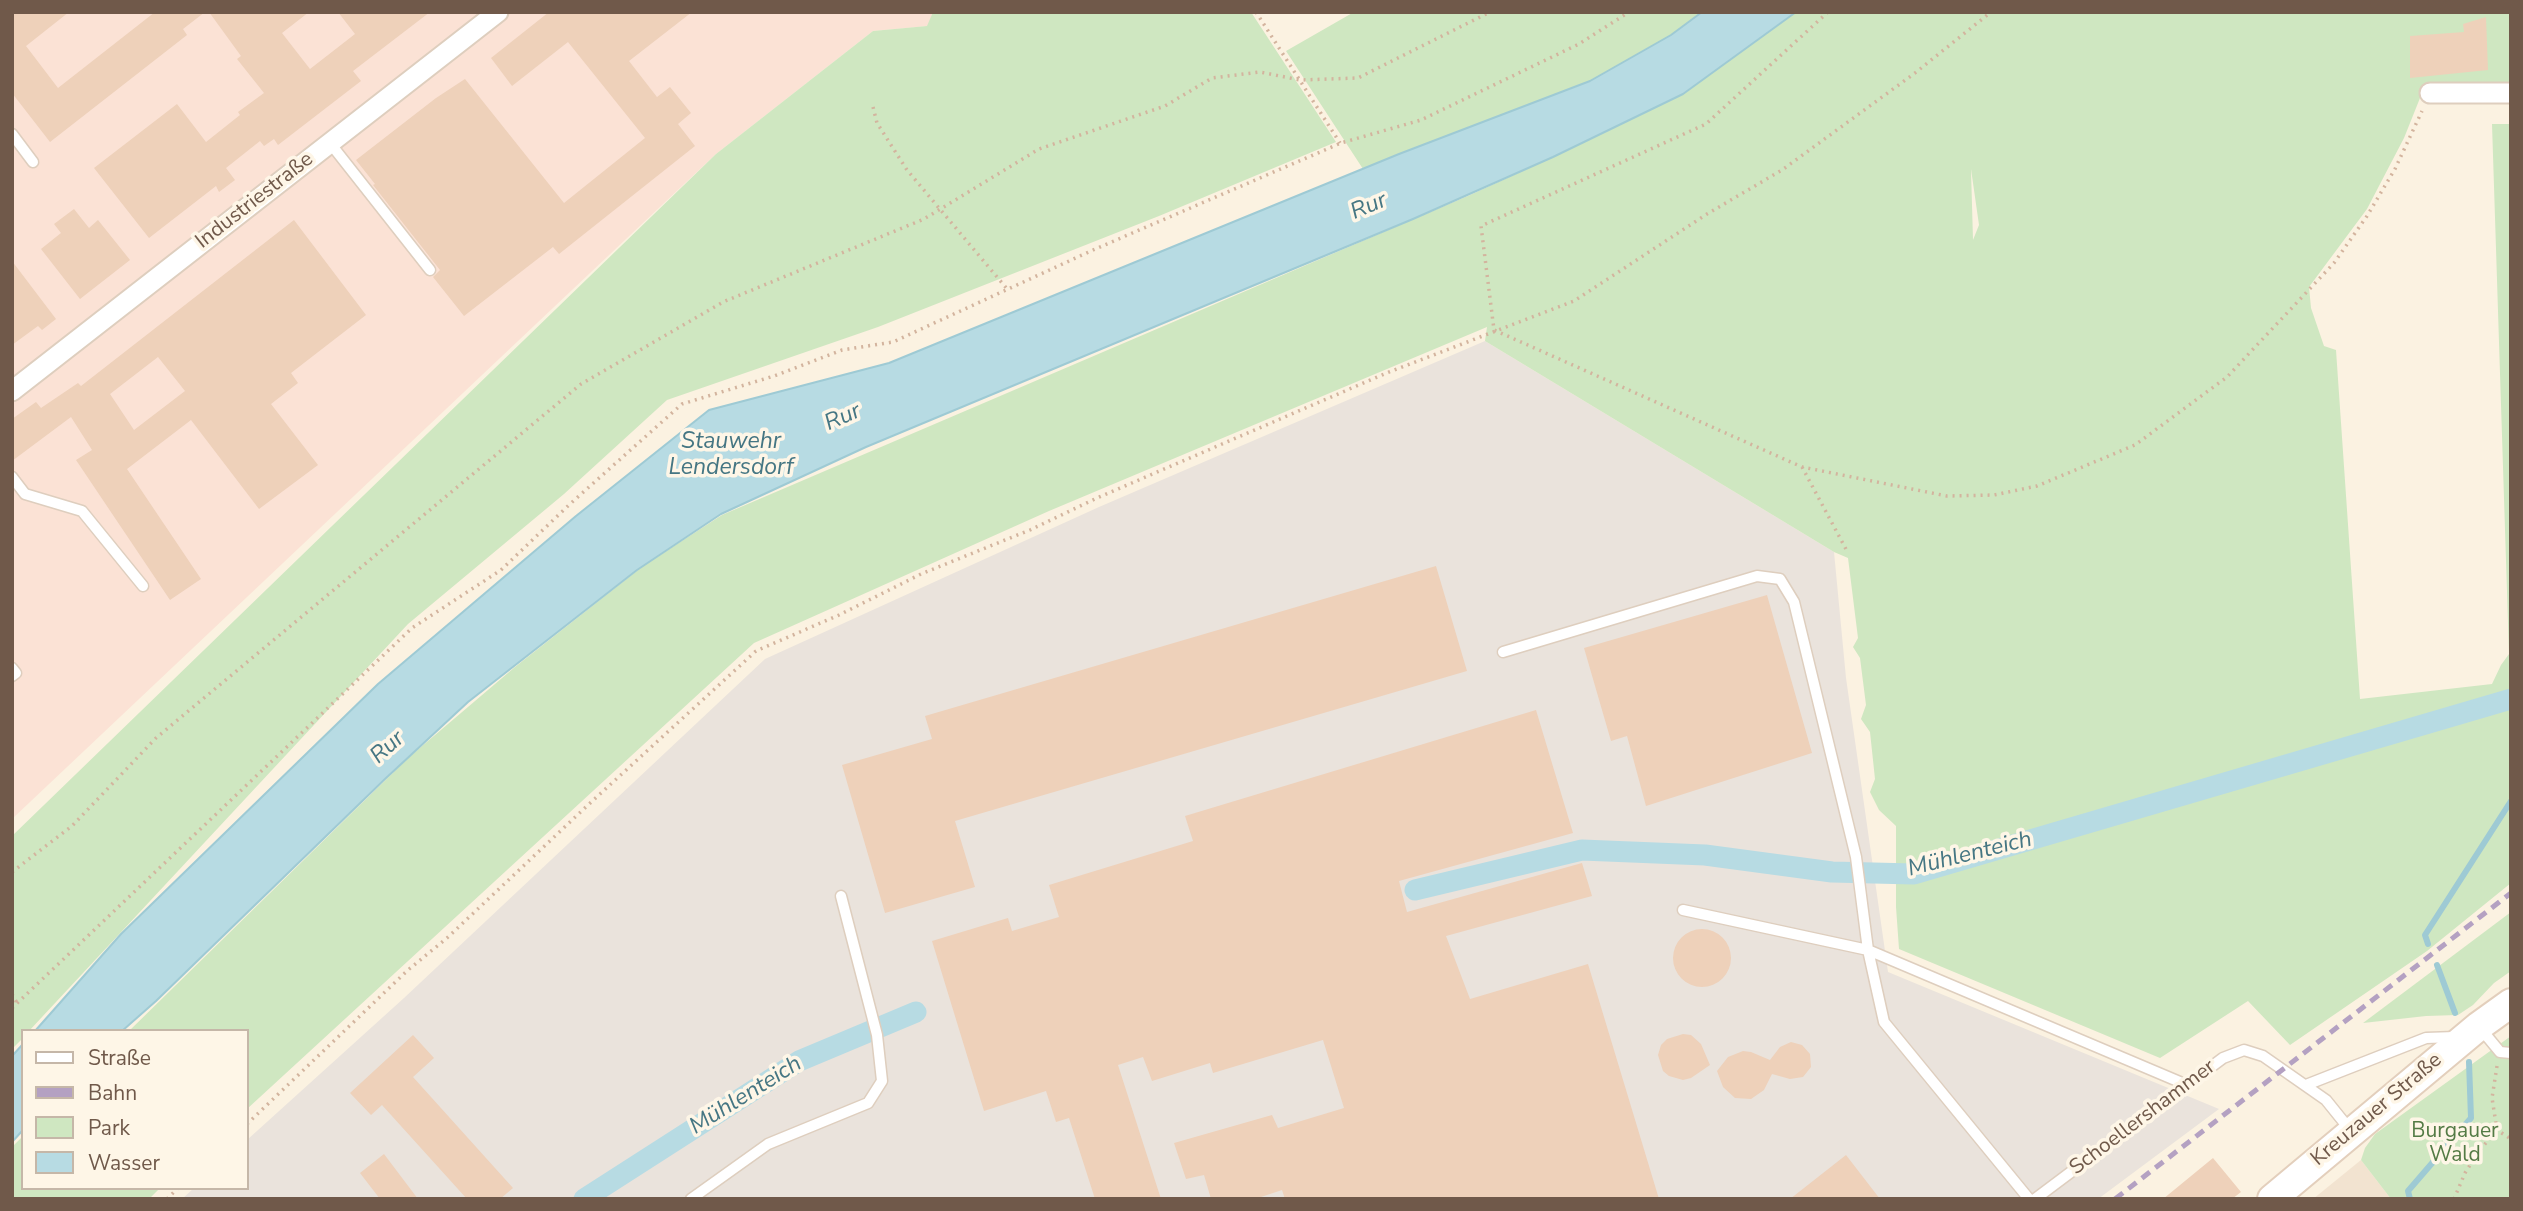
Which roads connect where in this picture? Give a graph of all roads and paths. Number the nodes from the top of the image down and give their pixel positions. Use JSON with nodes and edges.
{"nodes":[{"id":1,"x":498,"y":12,"type":"edge"},
{"id":2,"x":1256,"y":12,"type":"edge"},
{"id":3,"x":1490,"y":12,"type":"edge"},
{"id":4,"x":1629,"y":12,"type":"edge"},
{"id":5,"x":1828,"y":12,"type":"edge"},
{"id":6,"x":1991,"y":12,"type":"edge"},
{"id":7,"x":1300,"y":80,"type":"junction"},
{"id":8,"x":2430,"y":93,"type":"joint"},
{"id":9,"x":2511,"y":93,"type":"edge"},
{"id":10,"x":873,"y":107,"type":"dead end"},
{"id":11,"x":12,"y":134,"type":"edge"},
{"id":12,"x":1341,"y":143,"type":"junction"},
{"id":13,"x":330,"y":144,"type":"junction"},
{"id":14,"x":33,"y":162,"type":"dead end"},
{"id":15,"x":940,"y":210,"type":"junction"},
{"id":16,"x":430,"y":270,"type":"dead end"},
{"id":17,"x":1009,"y":289,"type":"junction"},
{"id":18,"x":1494,"y":330,"type":"junction"},
{"id":19,"x":12,"y":391,"type":"edge"},
{"id":20,"x":1802,"y":467,"type":"junction"},
{"id":21,"x":12,"y":477,"type":"edge"},
{"id":22,"x":1847,"y":551,"type":"dead end"},
{"id":23,"x":143,"y":586,"type":"dead end"},
{"id":24,"x":1503,"y":652,"type":"dead end"},
{"id":25,"x":12,"y":668,"type":"edge"},
{"id":26,"x":12,"y":676,"type":"edge"},
{"id":27,"x":12,"y":873,"type":"edge"},
{"id":28,"x":841,"y":896,"type":"dead end"},
{"id":29,"x":1683,"y":910,"type":"dead end"},
{"id":30,"x":1868,"y":950,"type":"junction"},
{"id":31,"x":12,"y":994,"type":"edge"},
{"id":32,"x":17,"y":1003,"type":"junction"},
{"id":33,"x":2511,"y":1003,"type":"edge"},
{"id":34,"x":12,"y":1008,"type":"edge"},
{"id":35,"x":2476,"y":1028,"type":"junction"},
{"id":36,"x":2505,"y":1052,"type":"edge"},
{"id":37,"x":2187,"y":1085,"type":"junction"},
{"id":38,"x":2306,"y":1085,"type":"junction"},
{"id":39,"x":248,"y":1123,"type":"edge"},
{"id":40,"x":2497,"y":1130,"type":"junction"},
{"id":41,"x":2351,"y":1132,"type":"junction"},
{"id":42,"x":2511,"y":1139,"type":"edge"},
{"id":43,"x":691,"y":1199,"type":"edge"},
{"id":44,"x":2029,"y":1199,"type":"edge"},
{"id":45,"x":2035,"y":1199,"type":"edge"},
{"id":46,"x":2272,"y":1199,"type":"edge"},
{"id":47,"x":2454,"y":1199,"type":"edge"}],
"edges":[{"from":1,"to":13,"type":"street","name":"Industriestraße"},
{"from":2,"to":7,"type":"path"},
{"from":3,"to":7,"type":"path"},
{"from":4,"to":12,"type":"path"},
{"from":5,"to":18,"type":"path"},
{"from":6,"to":18,"type":"path"},
{"from":7,"to":12,"type":"path"},
{"from":7,"to":15,"type":"path"},
{"from":8,"to":9,"type":"street"},
{"from":8,"to":20,"type":"path"},
{"from":10,"to":15,"type":"path"},
{"from":11,"to":14,"type":"lane"},
{"from":12,"to":17,"type":"path"},
{"from":13,"to":16,"type":"lane"},
{"from":13,"to":19,"type":"street","name":"Industriestraße"},
{"from":15,"to":17,"type":"path"},
{"from":15,"to":27,"type":"path"},
{"from":17,"to":32,"type":"path"},
{"from":18,"to":20,"type":"path"},
{"from":18,"to":39,"type":"path"},
{"from":20,"to":22,"type":"path"},
{"from":21,"to":23,"type":"lane"},
{"from":24,"to":30,"type":"lane"},
{"from":25,"to":26,"type":"lane"},
{"from":28,"to":43,"type":"lane"},
{"from":29,"to":30,"type":"lane"},
{"from":30,"to":37,"type":"lane"},
{"from":30,"to":44,"type":"lane"},
{"from":31,"to":32,"type":"path"},
{"from":32,"to":34,"type":"path"},
{"from":33,"to":35,"type":"main road","name":"Kreuzauer Straße"},
{"from":35,"to":36,"type":"lane"},
{"from":35,"to":38,"type":"lane"},
{"from":35,"to":41,"type":"main road","name":"Kreuzauer Straße"},
{"from":36,"to":40,"type":"path"},
{"from":37,"to":38,"type":"lane","name":"Schoellershammer"},
{"from":37,"to":45,"type":"lane","name":"Schoellershammer"},
{"from":38,"to":41,"type":"lane","name":"Schoellershammer"},
{"from":40,"to":42,"type":"path"},
{"from":40,"to":47,"type":"path"},
{"from":41,"to":46,"type":"main road","name":"Kreuzauer Straße"}]}
